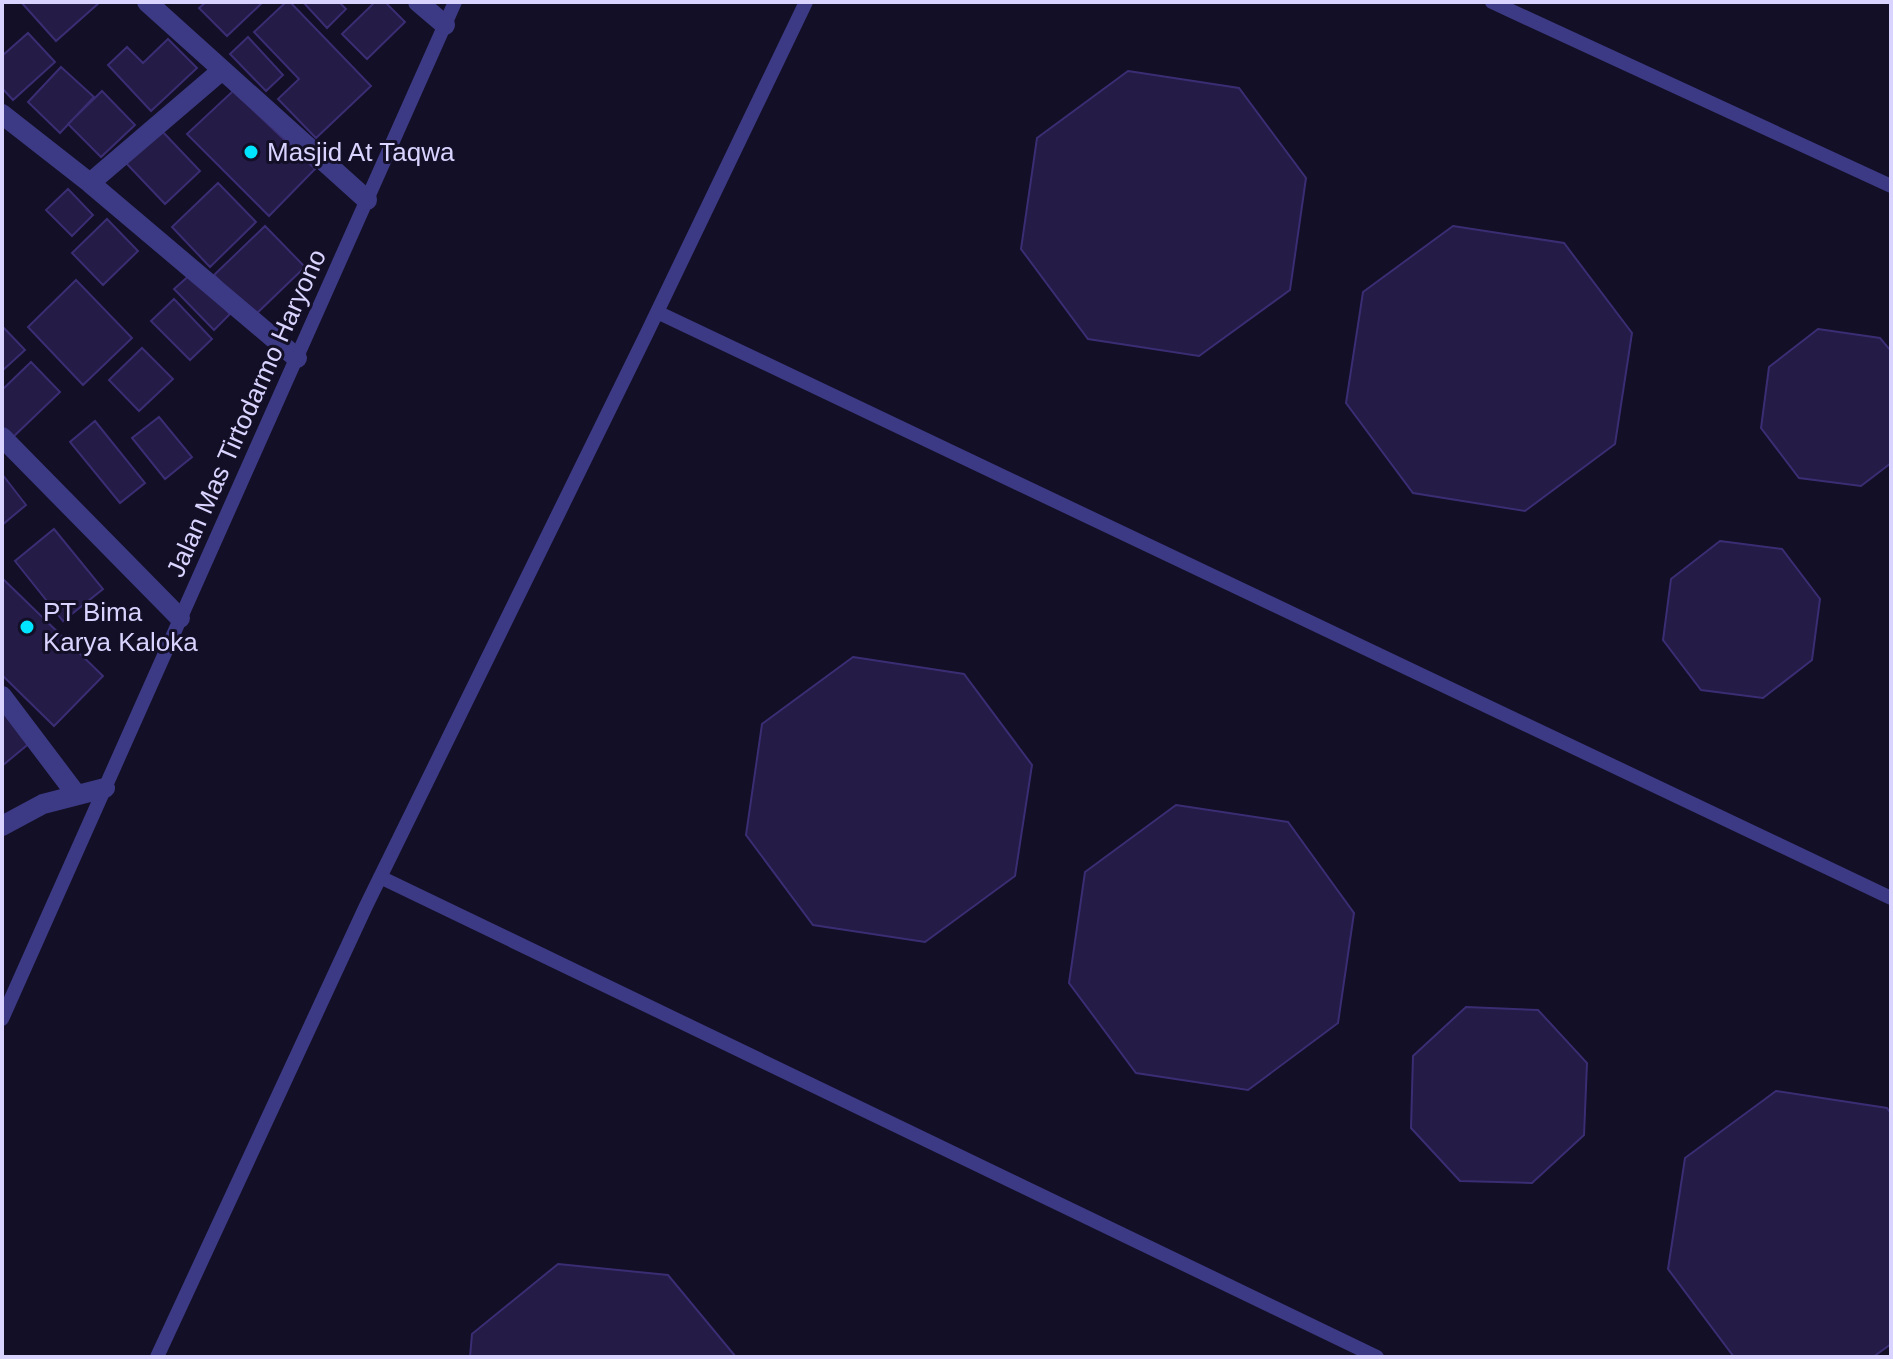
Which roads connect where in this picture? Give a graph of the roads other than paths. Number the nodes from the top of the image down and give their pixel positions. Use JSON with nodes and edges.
{"nodes":[{"id":1,"x":147,"y":2,"type":"edge"},
{"id":2,"x":418,"y":2,"type":"edge"},
{"id":3,"x":455,"y":2,"type":"edge"},
{"id":4,"x":806,"y":2,"type":"edge"},
{"id":5,"x":1492,"y":2,"type":"edge"},
{"id":6,"x":445,"y":25,"type":"junction"},
{"id":7,"x":221,"y":71,"type":"junction"},
{"id":8,"x":2,"y":114,"type":"edge"},
{"id":9,"x":90,"y":183,"type":"junction"},
{"id":10,"x":1891,"y":186,"type":"edge"},
{"id":11,"x":367,"y":200,"type":"junction"},
{"id":12,"x":657,"y":312,"type":"junction"},
{"id":13,"x":297,"y":358,"type":"junction"},
{"id":14,"x":2,"y":437,"type":"edge"},
{"id":15,"x":180,"y":618,"type":"junction"},
{"id":16,"x":2,"y":696,"type":"edge"},
{"id":17,"x":105,"y":788,"type":"junction"},
{"id":18,"x":76,"y":794,"type":"junction"},
{"id":19,"x":2,"y":826,"type":"edge"},
{"id":20,"x":380,"y":877,"type":"junction"},
{"id":21,"x":1891,"y":898,"type":"edge"},
{"id":22,"x":2,"y":1019,"type":"edge"},
{"id":23,"x":157,"y":1357,"type":"edge"},
{"id":24,"x":1377,"y":1357,"type":"edge"}],
"edges":[{"from":1,"to":7,"type":"street"},
{"from":2,"to":6,"type":"street"},
{"from":3,"to":6,"type":"lane","name":"Jalan Mas Tirtodarmo Haryono"},
{"from":4,"to":12,"type":"lane"},
{"from":5,"to":10,"type":"lane"},
{"from":6,"to":11,"type":"lane","name":"Jalan Mas Tirtodarmo Haryono"},
{"from":7,"to":9,"type":"street"},
{"from":7,"to":11,"type":"street"},
{"from":8,"to":9,"type":"street"},
{"from":9,"to":13,"type":"street"},
{"from":11,"to":13,"type":"lane","name":"Jalan Mas Tirtodarmo Haryono"},
{"from":12,"to":20,"type":"lane"},
{"from":12,"to":21,"type":"lane"},
{"from":13,"to":15,"type":"lane","name":"Jalan Mas Tirtodarmo Haryono"},
{"from":14,"to":15,"type":"street"},
{"from":15,"to":17,"type":"lane","name":"Jalan Mas Tirtodarmo Haryono"},
{"from":16,"to":18,"type":"street"},
{"from":17,"to":18,"type":"street"},
{"from":17,"to":22,"type":"lane","name":"Jalan Mas Tirtodarmo Haryono"},
{"from":18,"to":19,"type":"street"},
{"from":20,"to":23,"type":"lane"},
{"from":20,"to":24,"type":"lane"}]}
